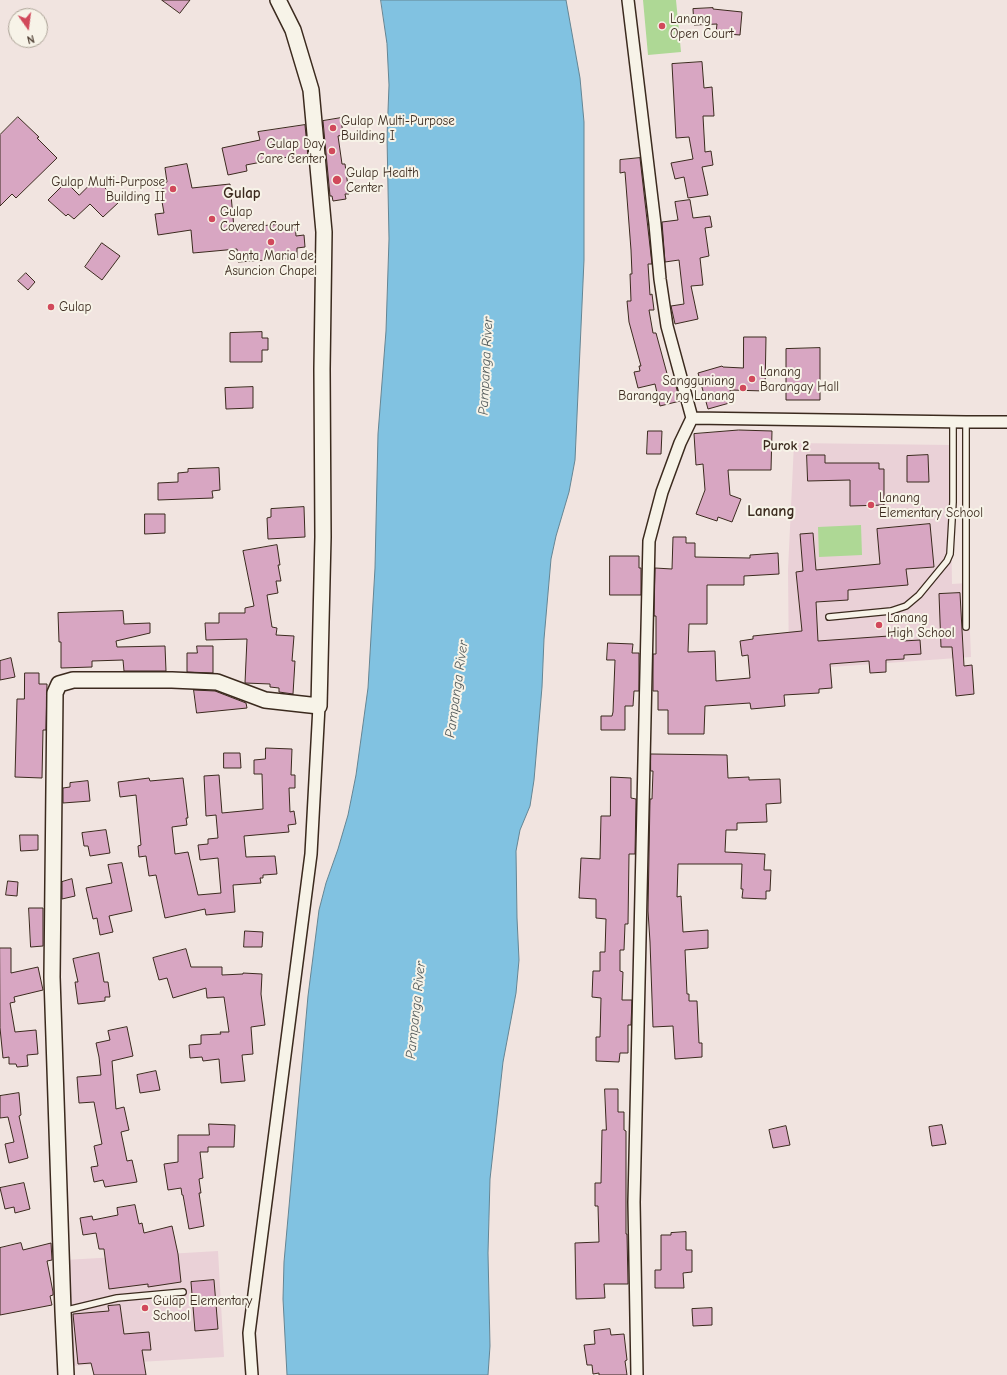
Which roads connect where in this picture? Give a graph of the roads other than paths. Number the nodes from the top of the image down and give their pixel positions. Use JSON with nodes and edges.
{"nodes":[{"id":1,"x":278,"y":0,"type":"edge"},
{"id":2,"x":628,"y":0,"type":"edge"},
{"id":3,"x":692,"y":418,"type":"junction"},
{"id":4,"x":953,"y":422,"type":"junction"},
{"id":5,"x":966,"y":422,"type":"junction"},
{"id":6,"x":1007,"y":422,"type":"edge"},
{"id":7,"x":829,"y":617,"type":"dead end"},
{"id":8,"x":966,"y":627,"type":"dead end"},
{"id":9,"x":319,"y":706,"type":"junction"},
{"id":10,"x":183,"y":1292,"type":"dead end"},
{"id":11,"x":63,"y":1311,"type":"junction"},
{"id":12,"x":66,"y":1375,"type":"edge"},
{"id":13,"x":252,"y":1375,"type":"edge"},
{"id":14,"x":637,"y":1375,"type":"edge"}],
"edges":[{"from":1,"to":9,"type":"street"},
{"from":2,"to":3,"type":"street"},
{"from":3,"to":4,"type":"street"},
{"from":3,"to":14,"type":"street"},
{"from":4,"to":5,"type":"street"},
{"from":4,"to":7,"type":"lane"},
{"from":5,"to":6,"type":"street"},
{"from":5,"to":8,"type":"lane"},
{"from":9,"to":11,"type":"street"},
{"from":9,"to":13,"type":"street"},
{"from":10,"to":11,"type":"lane"},
{"from":11,"to":12,"type":"street"}]}
